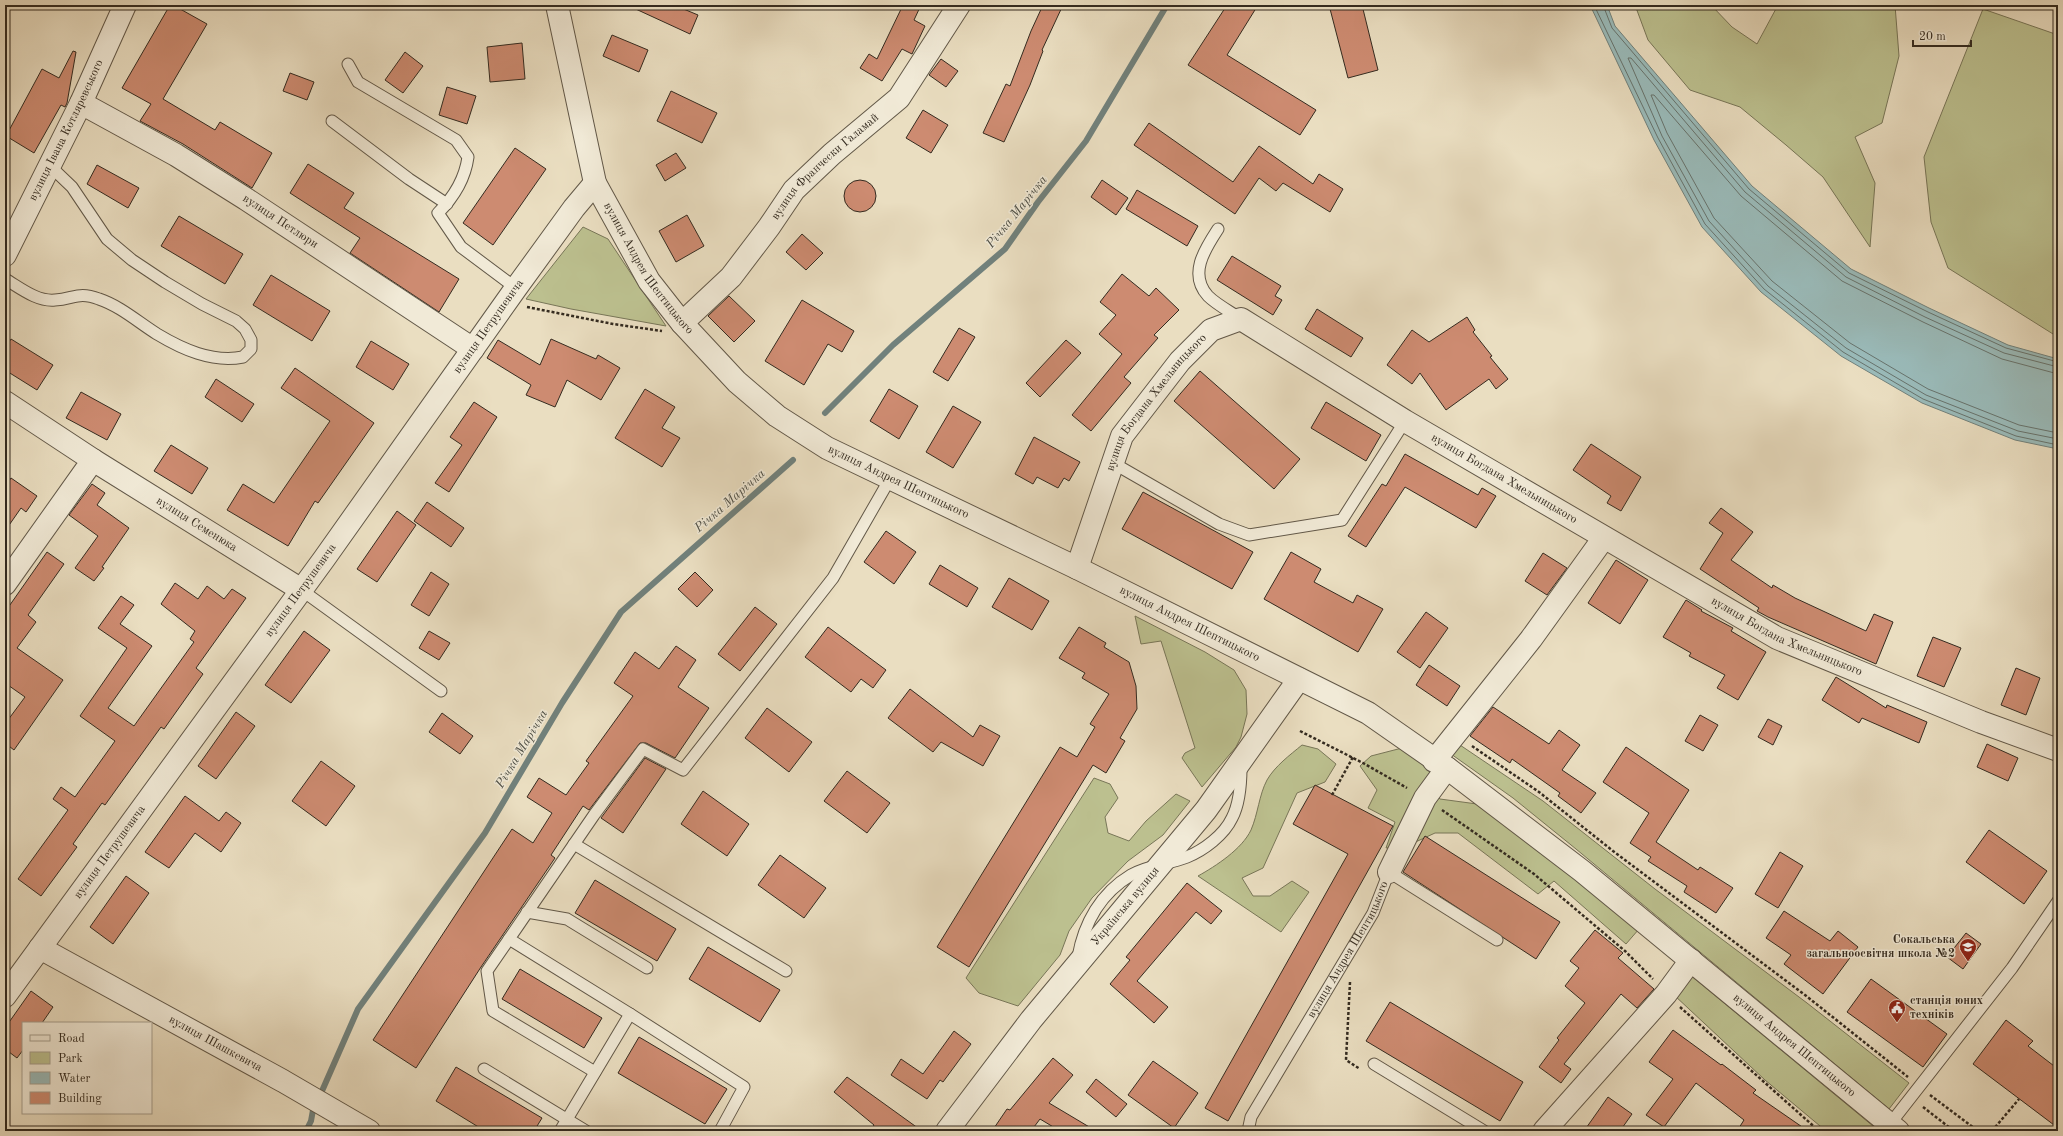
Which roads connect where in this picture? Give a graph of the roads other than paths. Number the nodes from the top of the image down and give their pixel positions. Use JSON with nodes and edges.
{"nodes":[{"id":1,"x":125,"y":5,"type":"edge"},
{"id":2,"x":557,"y":5,"type":"edge"},
{"id":3,"x":959,"y":5,"type":"edge"},
{"id":4,"x":348,"y":64,"type":"dead end"},
{"id":5,"x":81,"y":103,"type":"junction"},
{"id":6,"x":332,"y":121,"type":"dead end"},
{"id":7,"x":49,"y":165,"type":"junction"},
{"id":8,"x":595,"y":183,"type":"junction"},
{"id":9,"x":447,"y":204,"type":"junction"},
{"id":10,"x":1218,"y":230,"type":"dead end"},
{"id":11,"x":5,"y":255,"type":"edge"},
{"id":12,"x":5,"y":278,"type":"edge"},
{"id":13,"x":513,"y":292,"type":"junction"},
{"id":14,"x":1241,"y":319,"type":"junction"},
{"id":15,"x":675,"y":327,"type":"junction"},
{"id":16,"x":473,"y":350,"type":"junction"},
{"id":17,"x":5,"y":402,"type":"edge"},
{"id":18,"x":1405,"y":421,"type":"junction"},
{"id":19,"x":93,"y":460,"type":"junction"},
{"id":20,"x":1113,"y":463,"type":"junction"},
{"id":21,"x":891,"y":477,"type":"junction"},
{"id":22,"x":1603,"y":539,"type":"junction"},
{"id":23,"x":1077,"y":568,"type":"junction"},
{"id":24,"x":5,"y":584,"type":"edge"},
{"id":25,"x":300,"y":589,"type":"junction"},
{"id":26,"x":1299,"y":679,"type":"junction"},
{"id":27,"x":441,"y":691,"type":"dead end"},
{"id":28,"x":2058,"y":750,"type":"edge"},
{"id":29,"x":1441,"y":764,"type":"junction"},
{"id":30,"x":574,"y":844,"type":"junction"},
{"id":31,"x":1389,"y":872,"type":"junction"},
{"id":32,"x":2058,"y":901,"type":"edge"},
{"id":33,"x":527,"y":912,"type":"junction"},
{"id":34,"x":510,"y":939,"type":"junction"},
{"id":35,"x":1497,"y":940,"type":"dead end"},
{"id":36,"x":40,"y":948,"type":"junction"},
{"id":37,"x":1691,"y":960,"type":"junction"},
{"id":38,"x":648,"y":968,"type":"dead end"},
{"id":39,"x":786,"y":971,"type":"dead end"},
{"id":40,"x":5,"y":996,"type":"edge"},
{"id":41,"x":630,"y":1014,"type":"junction"},
{"id":42,"x":1374,"y":1064,"type":"dead end"},
{"id":43,"x":484,"y":1069,"type":"dead end"},
{"id":44,"x":595,"y":1072,"type":"junction"},
{"id":45,"x":566,"y":1120,"type":"junction"},
{"id":46,"x":1894,"y":1128,"type":"edge"},
{"id":47,"x":369,"y":1131,"type":"edge"},
{"id":48,"x":560,"y":1131,"type":"edge"},
{"id":49,"x":586,"y":1131,"type":"edge"},
{"id":50,"x":720,"y":1131,"type":"edge"},
{"id":51,"x":947,"y":1131,"type":"edge"},
{"id":52,"x":1248,"y":1131,"type":"edge"},
{"id":53,"x":1484,"y":1131,"type":"edge"},
{"id":54,"x":1544,"y":1131,"type":"edge"}],
"edges":[{"from":1,"to":5,"type":"street","name":"вулиця Івана Котляревського"},
{"from":2,"to":8,"type":"street","name":"вулиця Андрея Шептицького"},
{"from":3,"to":15,"type":"street","name":"вулиця Франчески Галамай"},
{"from":4,"to":9,"type":"lane"},
{"from":5,"to":7,"type":"street","name":"вулиця Івана Котляревського"},
{"from":5,"to":16,"type":"street","name":"вулиця Петлюри"},
{"from":6,"to":9,"type":"lane"},
{"from":7,"to":11,"type":"street","name":"вулиця Івана Котляревського"},
{"from":7,"to":12,"type":"lane"},
{"from":8,"to":13,"type":"street","name":"вулиця Петрушевича"},
{"from":8,"to":15,"type":"street","name":"вулиця Андрея Шептицького"},
{"from":9,"to":13,"type":"lane"},
{"from":10,"to":14,"type":"lane"},
{"from":13,"to":16,"type":"street","name":"вулиця Петрушевича"},
{"from":14,"to":18,"type":"street","name":"вулиця Богдана Хмельницького"},
{"from":14,"to":20,"type":"street","name":"вулиця Богдана Хмельницького"},
{"from":15,"to":21,"type":"street","name":"вулиця Андрея Шептицького"},
{"from":16,"to":25,"type":"street","name":"вулиця Петрушевича"},
{"from":17,"to":19,"type":"street","name":"вулиця Семенюка"},
{"from":18,"to":20,"type":"lane"},
{"from":18,"to":22,"type":"street","name":"вулиця Богдана Хмельницького"},
{"from":19,"to":24,"type":"street"},
{"from":19,"to":25,"type":"street","name":"вулиця Семенюка"},
{"from":20,"to":23,"type":"street","name":"вулиця Богдана Хмельницького"},
{"from":21,"to":23,"type":"street","name":"вулиця Андрея Шептицького"},
{"from":21,"to":30,"type":"lane"},
{"from":22,"to":28,"type":"street","name":"вулиця Богдана Хмельницького"},
{"from":22,"to":29,"type":"street"},
{"from":23,"to":26,"type":"street","name":"вулиця Андрея Шептицького"},
{"from":25,"to":27,"type":"lane"},
{"from":25,"to":36,"type":"street","name":"вулиця Петрушевича"},
{"from":26,"to":29,"type":"street","name":"вулиця Андрея Шептицького"},
{"from":26,"to":51,"type":"street","name":"Українська вулиця"},
{"from":29,"to":31,"type":"street","name":"вулиця Андрея Шептицького"},
{"from":29,"to":37,"type":"street","name":"вулиця Андрея Шептицького"},
{"from":30,"to":33,"type":"lane"},
{"from":30,"to":39,"type":"lane"},
{"from":31,"to":35,"type":"lane"},
{"from":31,"to":52,"type":"lane","name":"вулиця Андрея Шептицького"},
{"from":32,"to":46,"type":"lane"},
{"from":33,"to":34,"type":"lane"},
{"from":33,"to":38,"type":"lane"},
{"from":34,"to":41,"type":"lane"},
{"from":34,"to":44,"type":"lane"},
{"from":36,"to":40,"type":"street","name":"вулиця Петрушевича"},
{"from":36,"to":47,"type":"street","name":"вулиця Шашкевича"},
{"from":37,"to":46,"type":"street","name":"вулиця Андрея Шептицького"},
{"from":37,"to":54,"type":"street"},
{"from":41,"to":44,"type":"lane"},
{"from":41,"to":50,"type":"lane"},
{"from":42,"to":53,"type":"lane"},
{"from":43,"to":45,"type":"lane"},
{"from":44,"to":45,"type":"lane"},
{"from":45,"to":48,"type":"lane"},
{"from":45,"to":49,"type":"lane"}]}
